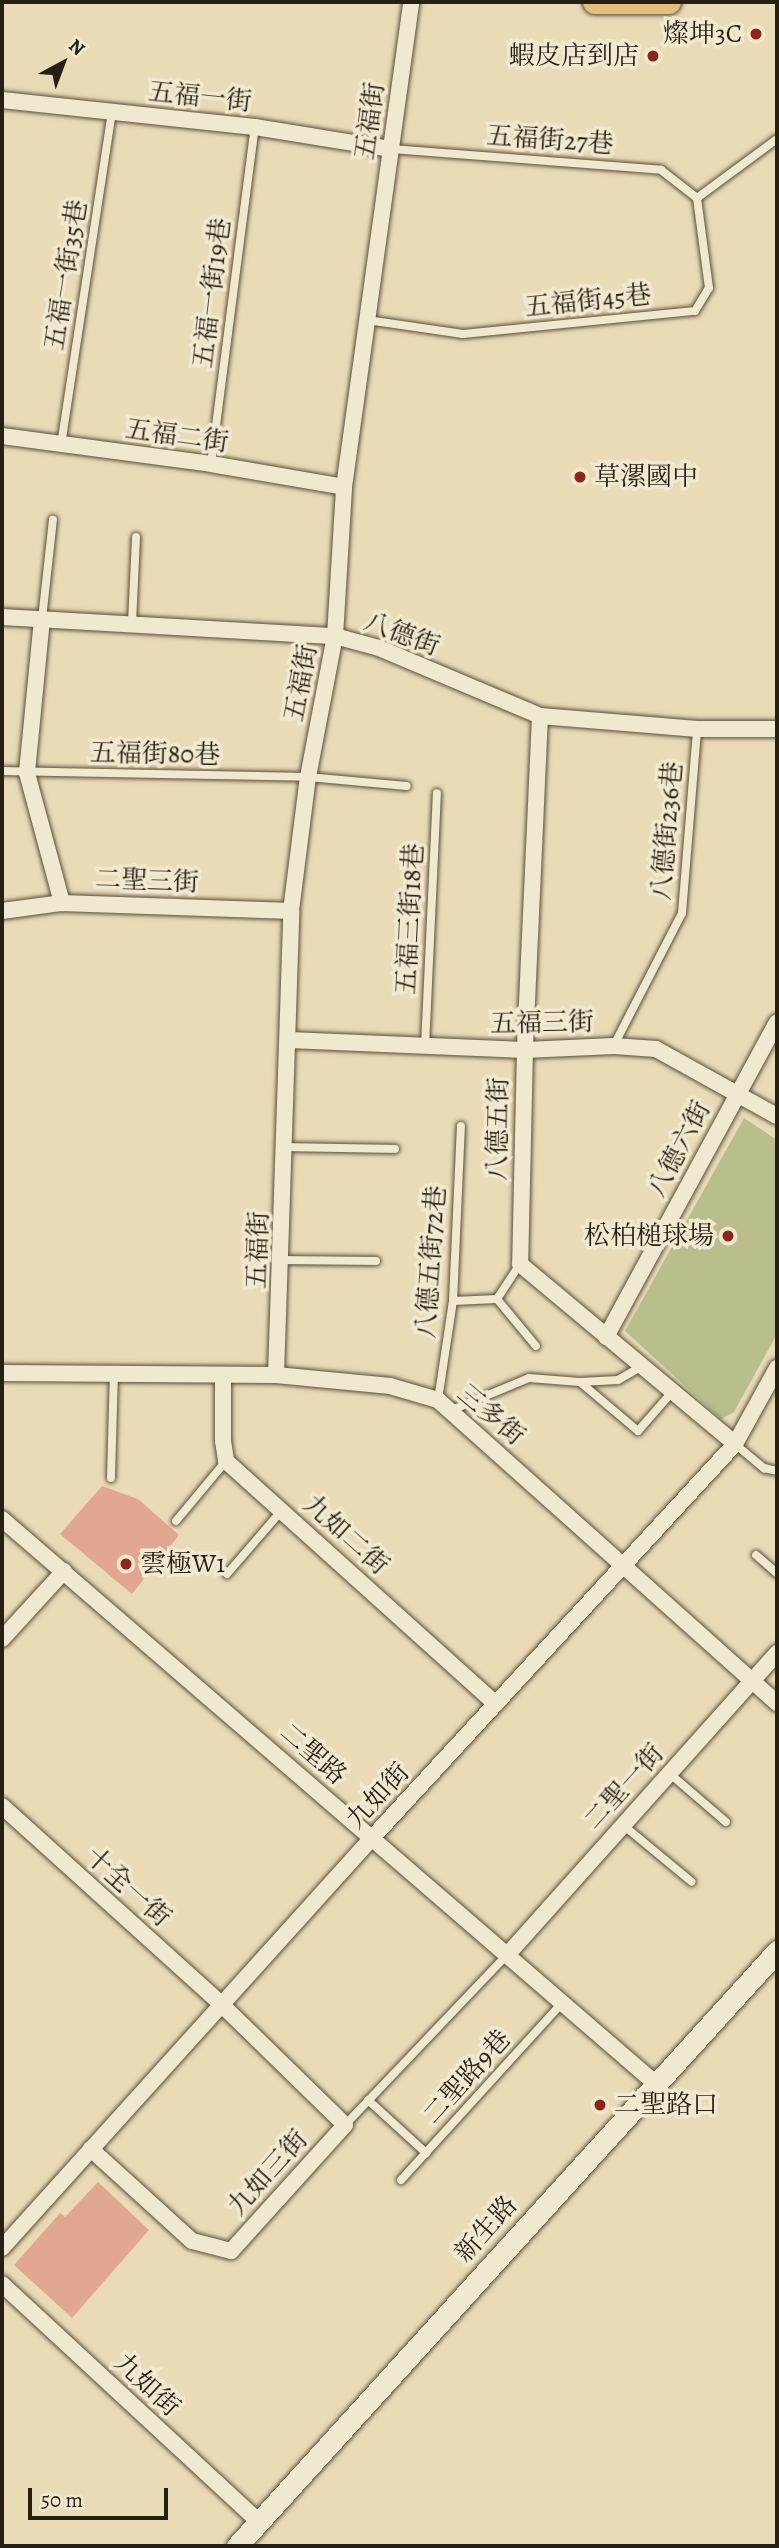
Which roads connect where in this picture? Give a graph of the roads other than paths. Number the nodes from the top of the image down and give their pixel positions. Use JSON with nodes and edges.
{"nodes":[{"id":1,"x":411,"y":2,"type":"edge"},
{"id":2,"x":595,"y":2,"type":"edge"},
{"id":3,"x":669,"y":2,"type":"edge"},
{"id":4,"x":2,"y":100,"type":"edge"},
{"id":5,"x":112,"y":112,"type":"junction"},
{"id":6,"x":255,"y":127,"type":"junction"},
{"id":7,"x":777,"y":139,"type":"edge"},
{"id":8,"x":391,"y":149,"type":"junction"},
{"id":9,"x":697,"y":198,"type":"junction"},
{"id":10,"x":367,"y":320,"type":"junction"},
{"id":11,"x":2,"y":436,"type":"edge"},
{"id":12,"x":61,"y":445,"type":"junction"},
{"id":13,"x":211,"y":464,"type":"junction"},
{"id":14,"x":344,"y":487,"type":"junction"},
{"id":15,"x":53,"y":520,"type":"dead end"},
{"id":16,"x":136,"y":537,"type":"dead end"},
{"id":17,"x":2,"y":617,"type":"edge"},
{"id":18,"x":42,"y":619,"type":"junction"},
{"id":19,"x":132,"y":623,"type":"junction"},
{"id":20,"x":335,"y":636,"type":"junction"},
{"id":21,"x":540,"y":716,"type":"junction"},
{"id":22,"x":698,"y":729,"type":"junction"},
{"id":23,"x":777,"y":729,"type":"edge"},
{"id":24,"x":2,"y":771,"type":"edge"},
{"id":25,"x":27,"y":773,"type":"junction"},
{"id":26,"x":309,"y":777,"type":"junction"},
{"id":27,"x":407,"y":786,"type":"dead end"},
{"id":28,"x":437,"y":793,"type":"dead end"},
{"id":29,"x":62,"y":903,"type":"junction"},
{"id":30,"x":2,"y":911,"type":"edge"},
{"id":31,"x":291,"y":911,"type":"junction"},
{"id":32,"x":777,"y":1022,"type":"edge"},
{"id":33,"x":289,"y":1040,"type":"junction"},
{"id":34,"x":425,"y":1046,"type":"junction"},
{"id":35,"x":614,"y":1046,"type":"junction"},
{"id":36,"x":525,"y":1050,"type":"junction"},
{"id":37,"x":737,"y":1092,"type":"junction"},
{"id":38,"x":777,"y":1116,"type":"edge"},
{"id":39,"x":461,"y":1126,"type":"dead end"},
{"id":40,"x":285,"y":1147,"type":"junction"},
{"id":41,"x":395,"y":1149,"type":"dead end"},
{"id":42,"x":282,"y":1260,"type":"junction"},
{"id":43,"x":376,"y":1261,"type":"dead end"},
{"id":44,"x":520,"y":1264,"type":"junction"},
{"id":45,"x":497,"y":1299,"type":"junction"},
{"id":46,"x":453,"y":1301,"type":"junction"},
{"id":47,"x":606,"y":1337,"type":"junction"},
{"id":48,"x":536,"y":1346,"type":"dead end"},
{"id":49,"x":642,"y":1366,"type":"junction"},
{"id":50,"x":777,"y":1368,"type":"edge"},
{"id":51,"x":114,"y":1372,"type":"junction"},
{"id":52,"x":2,"y":1373,"type":"edge"},
{"id":53,"x":223,"y":1375,"type":"junction"},
{"id":54,"x":276,"y":1375,"type":"junction"},
{"id":55,"x":580,"y":1382,"type":"junction"},
{"id":56,"x":673,"y":1392,"type":"junction"},
{"id":57,"x":438,"y":1400,"type":"junction"},
{"id":58,"x":452,"y":1410,"type":"junction"},
{"id":59,"x":735,"y":1444,"type":"junction"},
{"id":60,"x":226,"y":1461,"type":"junction"},
{"id":61,"x":777,"y":1471,"type":"edge"},
{"id":62,"x":111,"y":1478,"type":"dead end"},
{"id":63,"x":282,"y":1510,"type":"junction"},
{"id":64,"x":2,"y":1519,"type":"edge"},
{"id":65,"x":176,"y":1521,"type":"dead end"},
{"id":66,"x":756,"y":1555,"type":"dead end"},
{"id":67,"x":624,"y":1565,"type":"junction"},
{"id":68,"x":64,"y":1572,"type":"junction"},
{"id":69,"x":777,"y":1573,"type":"edge"},
{"id":70,"x":227,"y":1574,"type":"dead end"},
{"id":71,"x":2,"y":1639,"type":"edge"},
{"id":72,"x":777,"y":1653,"type":"edge"},
{"id":73,"x":754,"y":1681,"type":"junction"},
{"id":74,"x":777,"y":1703,"type":"edge"},
{"id":75,"x":496,"y":1704,"type":"junction"},
{"id":76,"x":669,"y":1773,"type":"junction"},
{"id":77,"x":2,"y":1806,"type":"edge"},
{"id":78,"x":726,"y":1822,"type":"dead end"},
{"id":79,"x":623,"y":1825,"type":"junction"},
{"id":80,"x":372,"y":1838,"type":"junction"},
{"id":81,"x":692,"y":1882,"type":"dead end"},
{"id":82,"x":777,"y":1951,"type":"edge"},
{"id":83,"x":508,"y":1954,"type":"junction"},
{"id":84,"x":563,"y":2002,"type":"junction"},
{"id":85,"x":221,"y":2004,"type":"junction"},
{"id":86,"x":655,"y":2083,"type":"junction"},
{"id":87,"x":368,"y":2100,"type":"junction"},
{"id":88,"x":345,"y":2125,"type":"junction"},
{"id":89,"x":91,"y":2149,"type":"junction"},
{"id":90,"x":426,"y":2153,"type":"junction"},
{"id":91,"x":401,"y":2180,"type":"dead end"},
{"id":92,"x":2,"y":2248,"type":"edge"},
{"id":93,"x":2,"y":2284,"type":"edge"},
{"id":94,"x":259,"y":2522,"type":"junction"},
{"id":95,"x":237,"y":2546,"type":"edge"}],
"edges":[{"from":1,"to":8,"type":"street","name":"五福街"},
{"from":2,"to":3,"type":"main road"},
{"from":4,"to":5,"type":"street","name":"五福一街"},
{"from":5,"to":6,"type":"street","name":"五福一街"},
{"from":5,"to":12,"type":"lane","name":"五福一街35巷"},
{"from":6,"to":8,"type":"street","name":"五福一街"},
{"from":6,"to":13,"type":"lane","name":"五福一街19巷"},
{"from":7,"to":9,"type":"lane"},
{"from":8,"to":9,"type":"lane","name":"五福街27巷"},
{"from":8,"to":10,"type":"street","name":"五福街"},
{"from":9,"to":10,"type":"lane","name":"五福街45巷"},
{"from":10,"to":14,"type":"street","name":"五福街"},
{"from":11,"to":12,"type":"street","name":"五福二街"},
{"from":12,"to":13,"type":"street","name":"五福二街"},
{"from":13,"to":14,"type":"street","name":"五福二街"},
{"from":14,"to":20,"type":"street","name":"五福街"},
{"from":15,"to":18,"type":"lane"},
{"from":16,"to":19,"type":"lane"},
{"from":17,"to":18,"type":"street","name":"八德街"},
{"from":18,"to":19,"type":"street","name":"八德街"},
{"from":18,"to":25,"type":"street"},
{"from":19,"to":20,"type":"street","name":"八德街"},
{"from":20,"to":21,"type":"street","name":"八德街"},
{"from":20,"to":26,"type":"street","name":"五福街"},
{"from":21,"to":22,"type":"street","name":"八德街"},
{"from":21,"to":36,"type":"street","name":"八德五街"},
{"from":22,"to":23,"type":"street","name":"八德街"},
{"from":22,"to":35,"type":"lane","name":"八德街236巷"},
{"from":24,"to":25,"type":"lane","name":"五福街80巷"},
{"from":25,"to":26,"type":"lane","name":"五福街80巷"},
{"from":25,"to":29,"type":"street"},
{"from":26,"to":27,"type":"lane","name":"五福街80巷"},
{"from":26,"to":31,"type":"street","name":"五福街"},
{"from":28,"to":34,"type":"lane","name":"五福三街18巷"},
{"from":29,"to":30,"type":"street","name":"二聖三街"},
{"from":29,"to":31,"type":"street","name":"二聖三街"},
{"from":31,"to":33,"type":"street","name":"五福街"},
{"from":32,"to":37,"type":"street","name":"八德六街"},
{"from":33,"to":34,"type":"street","name":"五福三街"},
{"from":33,"to":40,"type":"street","name":"五福街"},
{"from":34,"to":36,"type":"street","name":"五福三街"},
{"from":35,"to":36,"type":"street","name":"五福三街"},
{"from":35,"to":37,"type":"street","name":"五福三街"},
{"from":36,"to":44,"type":"street","name":"八德五街"},
{"from":37,"to":38,"type":"street","name":"五福三街"},
{"from":37,"to":47,"type":"street","name":"八德六街"},
{"from":39,"to":46,"type":"lane","name":"八德五街72巷"},
{"from":40,"to":41,"type":"lane"},
{"from":40,"to":42,"type":"street","name":"五福街"},
{"from":42,"to":43,"type":"lane"},
{"from":42,"to":54,"type":"street","name":"五福街"},
{"from":44,"to":45,"type":"lane"},
{"from":44,"to":47,"type":"street"},
{"from":45,"to":46,"type":"lane"},
{"from":45,"to":48,"type":"lane"},
{"from":46,"to":57,"type":"lane","name":"八德五街72巷"},
{"from":47,"to":49,"type":"street"},
{"from":49,"to":55,"type":"lane"},
{"from":49,"to":56,"type":"street"},
{"from":50,"to":59,"type":"street","name":"九如街"},
{"from":51,"to":52,"type":"street","name":"三多街"},
{"from":51,"to":53,"type":"street","name":"三多街"},
{"from":51,"to":62,"type":"lane"},
{"from":53,"to":54,"type":"street","name":"三多街"},
{"from":53,"to":60,"type":"street"},
{"from":54,"to":57,"type":"street","name":"三多街"},
{"from":55,"to":56,"type":"lane"},
{"from":55,"to":58,"type":"lane"},
{"from":56,"to":59,"type":"street"},
{"from":57,"to":58,"type":"street","name":"三多街"},
{"from":58,"to":67,"type":"street","name":"三多街"},
{"from":59,"to":61,"type":"lane"},
{"from":59,"to":67,"type":"street","name":"九如街"},
{"from":60,"to":63,"type":"street","name":"九如二街"},
{"from":60,"to":65,"type":"lane"},
{"from":63,"to":70,"type":"lane"},
{"from":63,"to":75,"type":"street","name":"九如二街"},
{"from":64,"to":68,"type":"street","name":"二聖路"},
{"from":66,"to":69,"type":"lane"},
{"from":67,"to":73,"type":"street","name":"三多街"},
{"from":67,"to":75,"type":"street","name":"九如街"},
{"from":68,"to":71,"type":"street"},
{"from":68,"to":80,"type":"street","name":"二聖路"},
{"from":72,"to":73,"type":"street","name":"二聖一街"},
{"from":73,"to":74,"type":"street","name":"三多街"},
{"from":73,"to":76,"type":"street","name":"二聖一街"},
{"from":75,"to":80,"type":"street","name":"九如街"},
{"from":76,"to":78,"type":"lane"},
{"from":76,"to":79,"type":"street","name":"二聖一街"},
{"from":77,"to":85,"type":"street","name":"十全一街"},
{"from":79,"to":81,"type":"lane"},
{"from":79,"to":83,"type":"street","name":"二聖一街"},
{"from":80,"to":83,"type":"street","name":"二聖路"},
{"from":80,"to":85,"type":"street","name":"九如街"},
{"from":82,"to":86,"type":"street","name":"新生路"},
{"from":83,"to":84,"type":"street","name":"二聖路"},
{"from":83,"to":87,"type":"lane"},
{"from":84,"to":86,"type":"street","name":"二聖路"},
{"from":84,"to":90,"type":"lane","name":"二聖路9巷"},
{"from":85,"to":88,"type":"street","name":"九如三街"},
{"from":85,"to":89,"type":"street","name":"九如街"},
{"from":86,"to":94,"type":"street","name":"新生路"},
{"from":87,"to":88,"type":"lane"},
{"from":87,"to":90,"type":"lane"},
{"from":88,"to":89,"type":"street","name":"九如三街"},
{"from":89,"to":92,"type":"street","name":"九如街"},
{"from":90,"to":91,"type":"lane","name":"二聖路9巷"},
{"from":93,"to":94,"type":"street","name":"九如街"},
{"from":94,"to":95,"type":"street","name":"新生路"}]}
